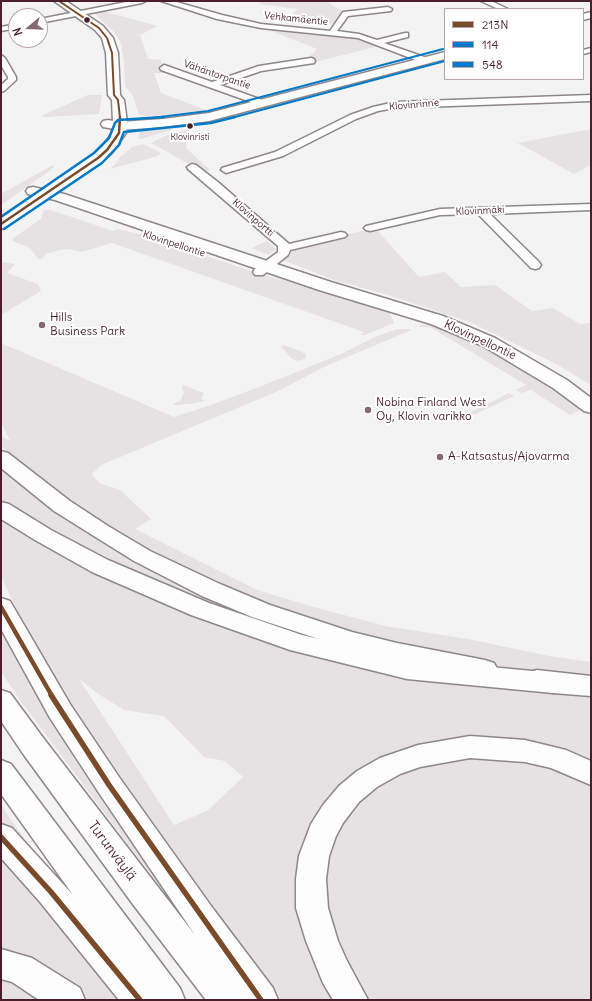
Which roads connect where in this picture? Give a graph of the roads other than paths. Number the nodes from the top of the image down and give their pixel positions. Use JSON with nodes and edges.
{"nodes":[{"id":1,"x":58,"y":1,"type":"edge"},
{"id":2,"x":142,"y":1,"type":"edge"},
{"id":3,"x":165,"y":1,"type":"edge"},
{"id":4,"x":485,"y":1,"type":"edge"},
{"id":5,"x":502,"y":8,"type":"edge"},
{"id":6,"x":388,"y":9,"type":"dead end"},
{"id":7,"x":79,"y":13,"type":"junction"},
{"id":8,"x":249,"y":13,"type":"dead end"},
{"id":9,"x":48,"y":19,"type":"edge"},
{"id":10,"x":239,"y":21,"type":"junction"},
{"id":11,"x":332,"y":33,"type":"junction"},
{"id":12,"x":405,"y":35,"type":"dead end"},
{"id":13,"x":377,"y":42,"type":"junction"},
{"id":14,"x":444,"y":55,"type":"edge"},
{"id":15,"x":1,"y":58,"type":"edge"},
{"id":16,"x":424,"y":60,"type":"junction"},
{"id":17,"x":312,"y":62,"type":"dead end"},
{"id":18,"x":164,"y":68,"type":"dead end"},
{"id":19,"x":212,"y":85,"type":"junction"},
{"id":20,"x":1,"y":89,"type":"edge"},
{"id":21,"x":591,"y":98,"type":"edge"},
{"id":22,"x":262,"y":103,"type":"junction"},
{"id":23,"x":116,"y":124,"type":"junction"},
{"id":24,"x":192,"y":167,"type":"dead end"},
{"id":25,"x":226,"y":170,"type":"dead end"},
{"id":26,"x":216,"y":173,"type":"dead end"},
{"id":27,"x":204,"y":176,"type":"junction"},
{"id":28,"x":35,"y":195,"type":"junction"},
{"id":29,"x":591,"y":206,"type":"edge"},
{"id":30,"x":1,"y":211,"type":"edge"},
{"id":31,"x":482,"y":211,"type":"junction"},
{"id":32,"x":1,"y":224,"type":"edge"},
{"id":33,"x":370,"y":228,"type":"dead end"},
{"id":34,"x":341,"y":235,"type":"dead end"},
{"id":35,"x":285,"y":248,"type":"junction"},
{"id":36,"x":535,"y":265,"type":"dead end"},
{"id":37,"x":263,"y":269,"type":"junction"},
{"id":38,"x":560,"y":384,"type":"junction"},
{"id":39,"x":591,"y":397,"type":"edge"},
{"id":40,"x":591,"y":407,"type":"edge"},
{"id":41,"x":1,"y":457,"type":"edge"},
{"id":42,"x":1,"y":509,"type":"edge"},
{"id":43,"x":1,"y":607,"type":"edge"},
{"id":44,"x":553,"y":683,"type":"junction"},
{"id":45,"x":591,"y":686,"type":"edge"},
{"id":46,"x":1,"y":700,"type":"edge"},
{"id":47,"x":1,"y":772,"type":"edge"},
{"id":48,"x":591,"y":773,"type":"edge"},
{"id":49,"x":1,"y":837,"type":"edge"},
{"id":50,"x":1,"y":964,"type":"edge"},
{"id":51,"x":68,"y":1000,"type":"edge"},
{"id":52,"x":140,"y":1000,"type":"edge"},
{"id":53,"x":168,"y":1000,"type":"edge"},
{"id":54,"x":227,"y":1000,"type":"edge"},
{"id":55,"x":261,"y":1000,"type":"edge"},
{"id":56,"x":351,"y":1000,"type":"edge"}],
"edges":[{"from":1,"to":7,"type":"main road"},
{"from":2,"to":7,"type":"street"},
{"from":3,"to":10,"type":"street","name":"Vehkamäentie"},
{"from":4,"to":5,"type":"street"},
{"from":6,"to":11,"type":"street"},
{"from":7,"to":9,"type":"street"},
{"from":7,"to":23,"type":"main road"},
{"from":8,"to":10,"type":"street"},
{"from":10,"to":11,"type":"street","name":"Vehkamäentie"},
{"from":11,"to":13,"type":"street","name":"Vehkamäentie"},
{"from":12,"to":13,"type":"street"},
{"from":13,"to":16,"type":"street","name":"Vehkamäentie"},
{"from":14,"to":16,"type":"main road"},
{"from":15,"to":20,"type":"street"},
{"from":16,"to":22,"type":"main road"},
{"from":17,"to":19,"type":"street"},
{"from":18,"to":19,"type":"street","name":"Vähäntorpantie"},
{"from":19,"to":22,"type":"street","name":"Vähäntorpantie"},
{"from":21,"to":25,"type":"street","name":"Klovinrinne"},
{"from":22,"to":23,"type":"main road"},
{"from":23,"to":28,"type":"main road"},
{"from":24,"to":27,"type":"street","name":"Klovinportti"},
{"from":26,"to":27,"type":"street"},
{"from":27,"to":35,"type":"street","name":"Klovinportti"},
{"from":28,"to":30,"type":"main road"},
{"from":28,"to":32,"type":"main road"},
{"from":28,"to":37,"type":"main road","name":"Klovinpellontie"},
{"from":29,"to":31,"type":"street","name":"Klovinmäki"},
{"from":31,"to":33,"type":"street","name":"Klovinmäki"},
{"from":31,"to":36,"type":"street"},
{"from":34,"to":35,"type":"street"},
{"from":35,"to":37,"type":"street","name":"Klovinportti"},
{"from":37,"to":38,"type":"main road","name":"Klovinpellontie"},
{"from":38,"to":39,"type":"main road","name":"Klovinpellontie"},
{"from":38,"to":40,"type":"main road","name":"Klovinpellontie"},
{"from":41,"to":44,"type":"main road"},
{"from":42,"to":44,"type":"main road"},
{"from":43,"to":55,"type":"main road"},
{"from":44,"to":45,"type":"main road"},
{"from":46,"to":54,"type":"main road","name":"Turunväylä"},
{"from":47,"to":53,"type":"main road"},
{"from":48,"to":56,"type":"main road"},
{"from":49,"to":52,"type":"main road"},
{"from":50,"to":51,"type":"main road"}]}
